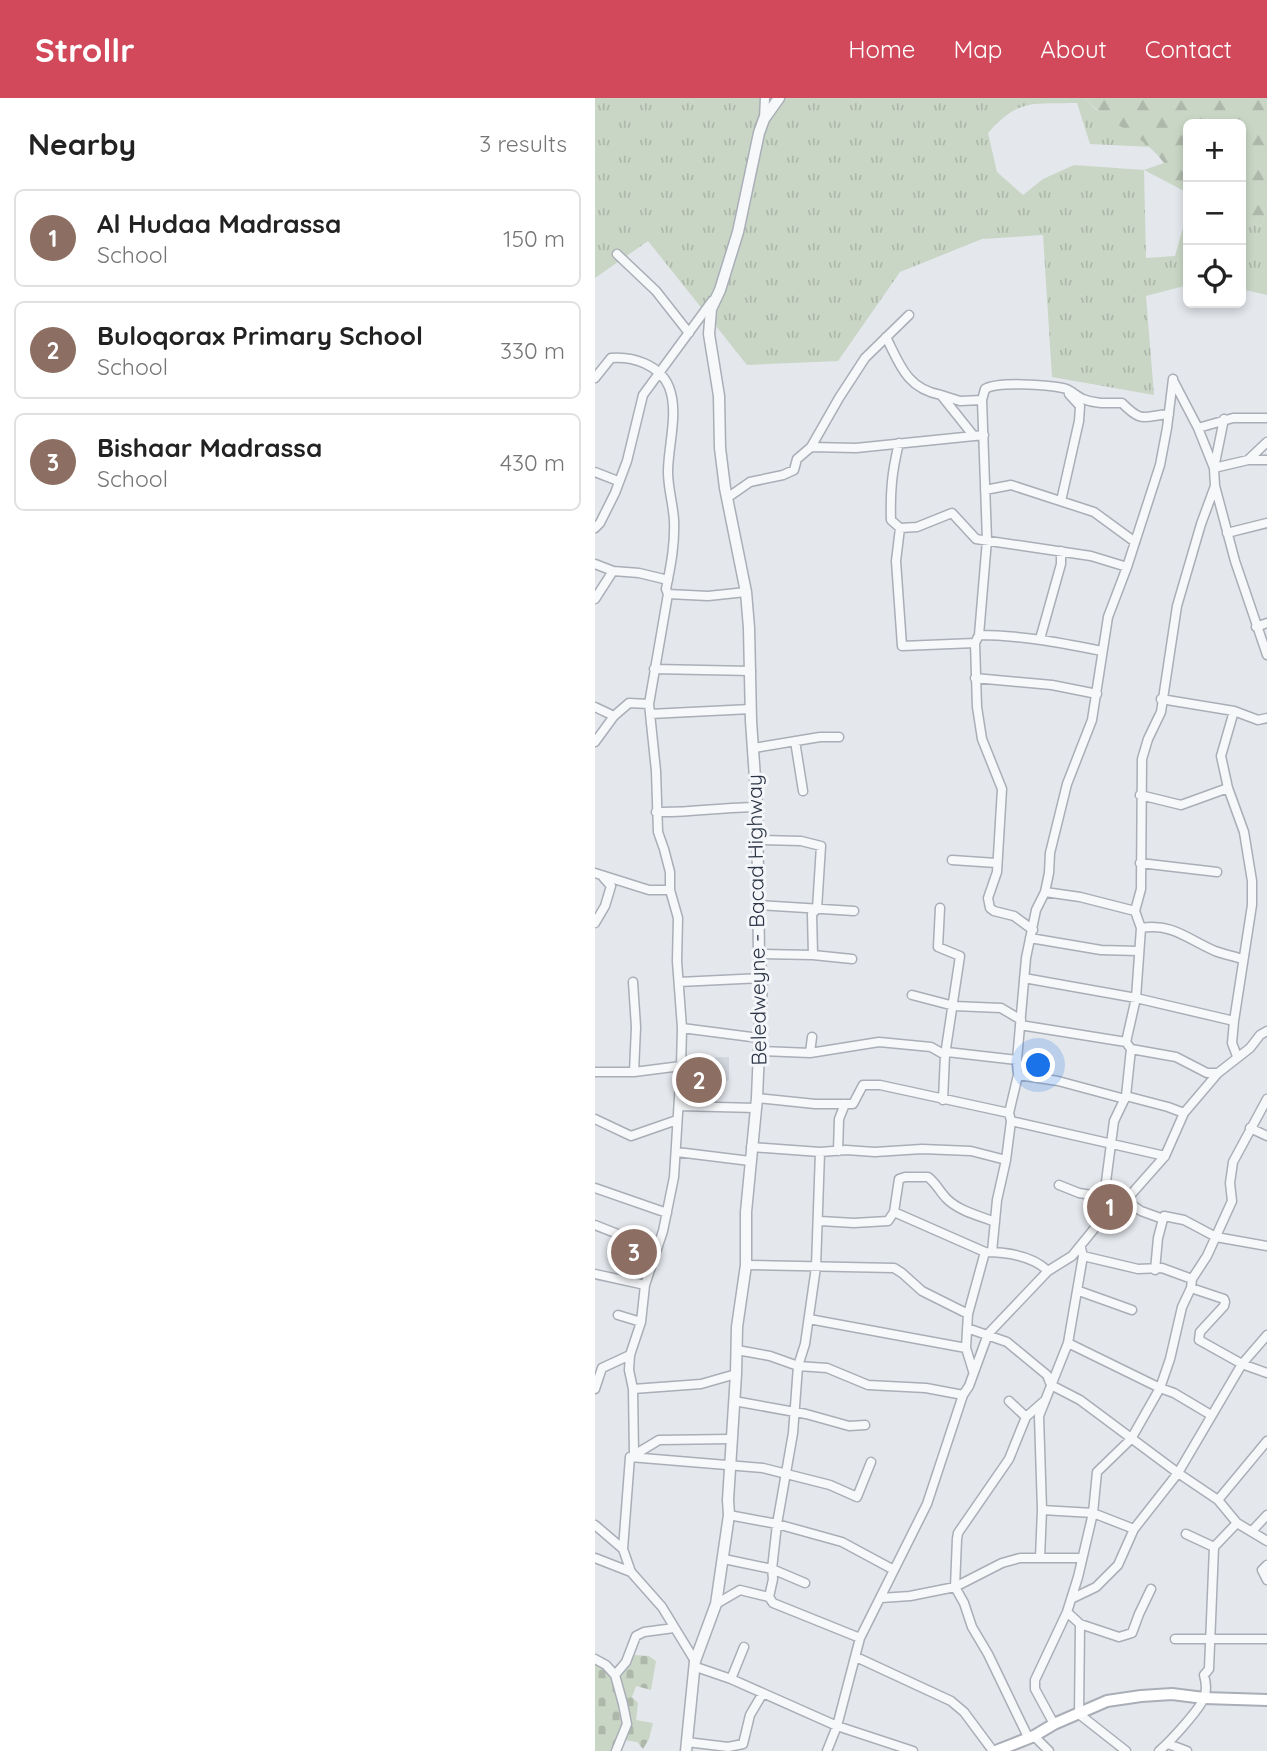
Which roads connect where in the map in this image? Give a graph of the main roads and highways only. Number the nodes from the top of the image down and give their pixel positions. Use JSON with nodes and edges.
{"nodes":[{"id":1,"x":1267,"y":1700,"type":"edge"},
{"id":2,"x":994,"y":1751,"type":"edge"}],
"edges":[{"from":1,"to":2,"type":"main road"}]}
